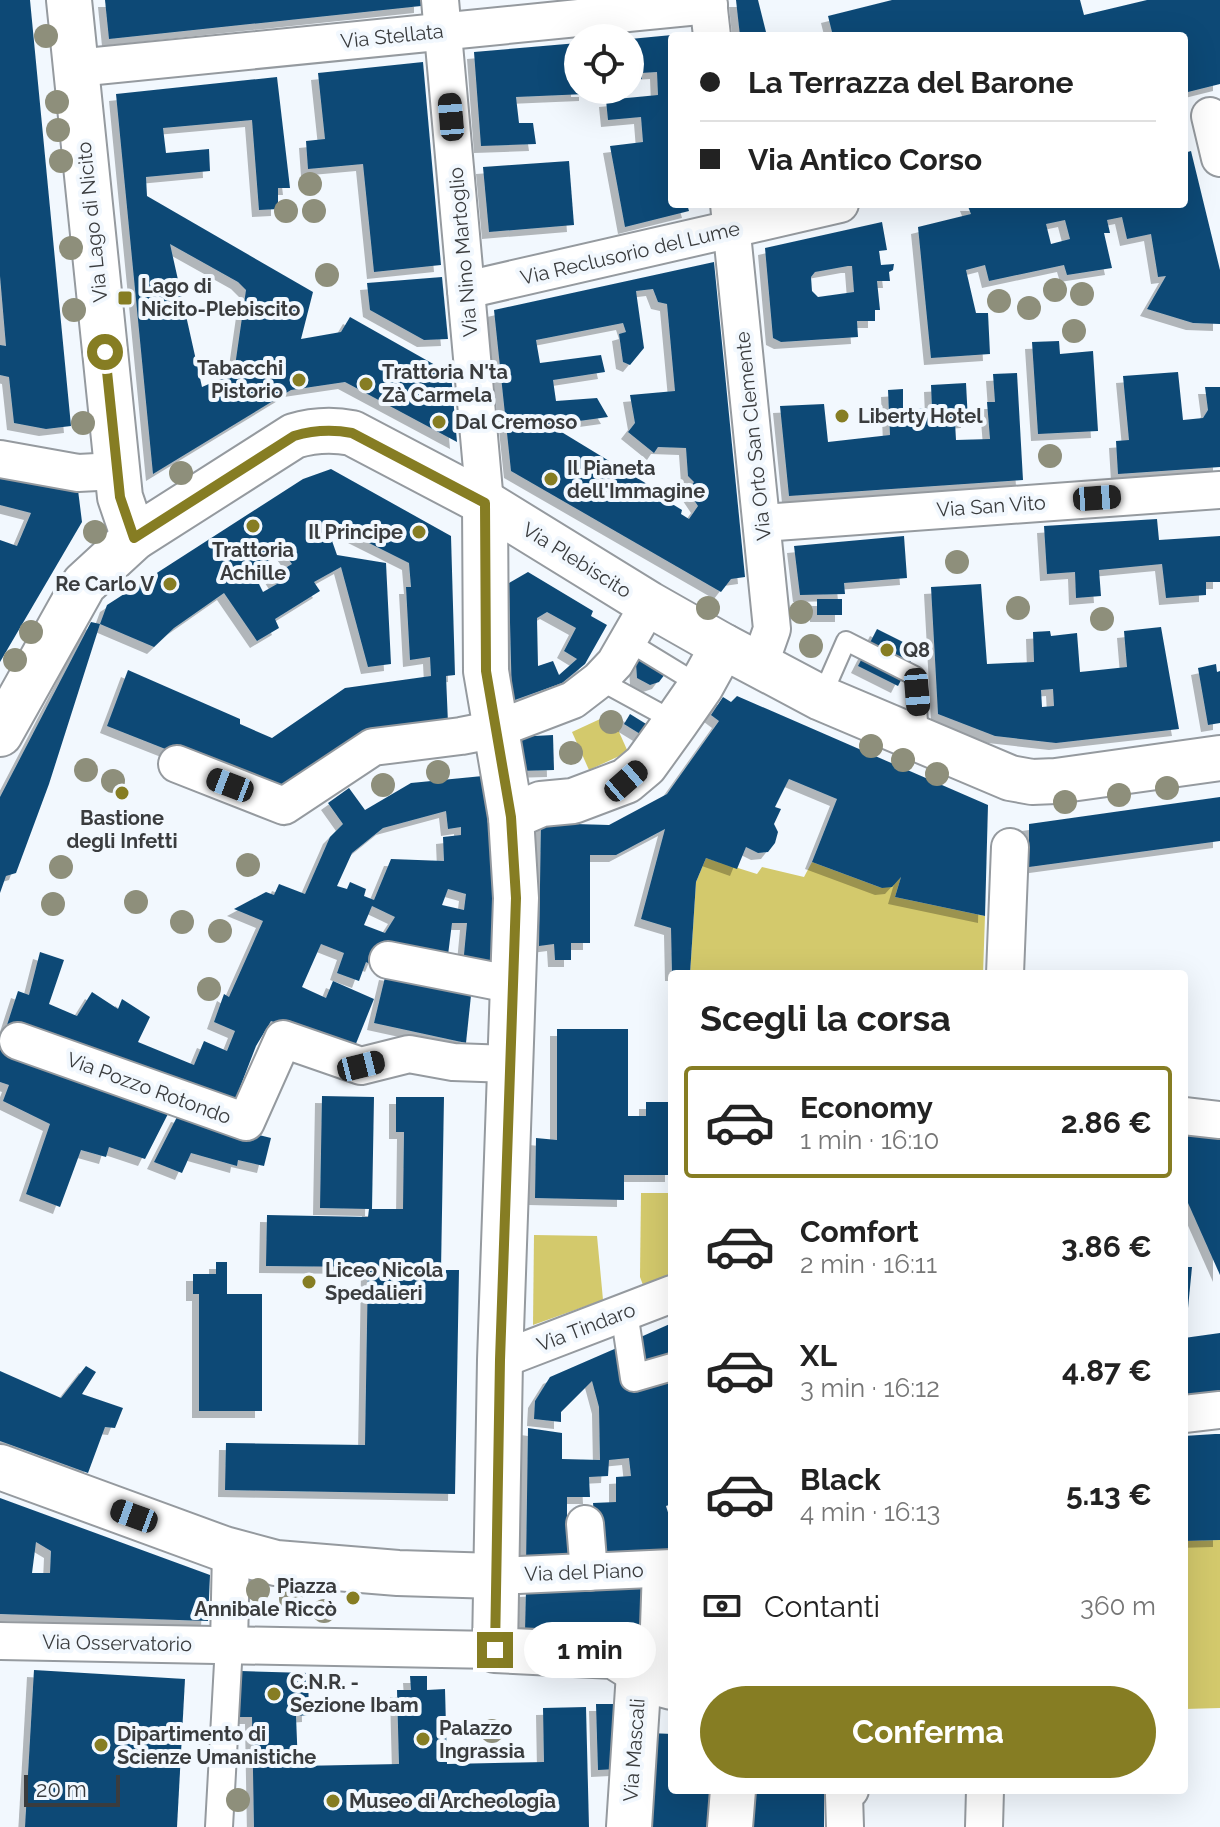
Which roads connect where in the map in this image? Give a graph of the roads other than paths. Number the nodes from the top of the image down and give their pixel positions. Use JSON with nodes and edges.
{"nodes":[{"id":1,"x":69,"y":0,"type":"edge"},
{"id":2,"x":710,"y":14,"type":"edge"},
{"id":3,"x":442,"y":16,"type":"edge"},
{"id":4,"x":76,"y":68,"type":"junction"},
{"id":5,"x":1205,"y":117,"type":"edge"},
{"id":6,"x":1220,"y":158,"type":"edge"},
{"id":7,"x":806,"y":208,"type":"edge"},
{"id":8,"x":730,"y":217,"type":"edge"},
{"id":9,"x":466,"y":290,"type":"junction"},
{"id":10,"x":0,"y":459,"type":"edge"},
{"id":11,"x":117,"y":471,"type":"junction"},
{"id":12,"x":1220,"y":490,"type":"edge"},
{"id":13,"x":485,"y":503,"type":"junction"},
{"id":14,"x":762,"y":523,"type":"junction"},
{"id":15,"x":134,"y":538,"type":"junction"},
{"id":16,"x":649,"y":604,"type":"junction"},
{"id":17,"x":629,"y":642,"type":"junction"},
{"id":18,"x":741,"y":656,"type":"junction"},
{"id":19,"x":599,"y":680,"type":"junction"},
{"id":20,"x":701,"y":686,"type":"junction"},
{"id":21,"x":821,"y":698,"type":"junction"},
{"id":22,"x":676,"y":722,"type":"junction"},
{"id":23,"x":497,"y":729,"type":"junction"},
{"id":24,"x":0,"y":734,"type":"edge"},
{"id":25,"x":919,"y":741,"type":"junction"},
{"id":26,"x":1220,"y":758,"type":"edge"},
{"id":27,"x":177,"y":764,"type":"dead end"},
{"id":28,"x":511,"y":817,"type":"junction"},
{"id":29,"x":1010,"y":847,"type":"dead end"},
{"id":30,"x":388,"y":960,"type":"dead end"},
{"id":31,"x":1005,"y":970,"type":"edge"},
{"id":32,"x":514,"y":985,"type":"junction"},
{"id":33,"x":18,"y":1041,"type":"dead end"},
{"id":34,"x":510,"y":1064,"type":"junction"},
{"id":35,"x":1188,"y":1116,"type":"edge"},
{"id":36,"x":1220,"y":1120,"type":"edge"},
{"id":37,"x":668,"y":1296,"type":"edge"},
{"id":38,"x":624,"y":1312,"type":"junction"},
{"id":39,"x":500,"y":1360,"type":"junction"},
{"id":40,"x":668,"y":1368,"type":"edge"},
{"id":41,"x":1220,"y":1410,"type":"edge"},
{"id":42,"x":1188,"y":1414,"type":"edge"},
{"id":43,"x":0,"y":1467,"type":"edge"},
{"id":44,"x":585,"y":1524,"type":"dead end"},
{"id":45,"x":222,"y":1548,"type":"junction"},
{"id":46,"x":666,"y":1569,"type":"edge"},
{"id":47,"x":589,"y":1572,"type":"junction"},
{"id":48,"x":496,"y":1576,"type":"junction"},
{"id":49,"x":13,"y":1641,"type":"edge"},
{"id":50,"x":495,"y":1650,"type":"junction"},
{"id":51,"x":222,"y":1654,"type":"junction"},
{"id":52,"x":656,"y":1681,"type":"edge"},
{"id":53,"x":733,"y":1794,"type":"edge"},
{"id":54,"x":985,"y":1794,"type":"edge"},
{"id":55,"x":219,"y":1827,"type":"edge"},
{"id":56,"x":629,"y":1827,"type":"edge"},
{"id":57,"x":730,"y":1827,"type":"edge"},
{"id":58,"x":984,"y":1827,"type":"edge"}],
"edges":[{"from":1,"to":4,"type":"street","name":"Via Lago di Nicito"},
{"from":2,"to":3,"type":"street","name":"Via Stellata"},
{"from":3,"to":4,"type":"street","name":"Via Stellata"},
{"from":3,"to":9,"type":"street","name":"Via Nino Martoglio"},
{"from":4,"to":11,"type":"street","name":"Via Lago di Nicito"},
{"from":5,"to":6,"type":"street"},
{"from":7,"to":8,"type":"street","name":"Via Reclusorio del Lume"},
{"from":8,"to":9,"type":"street","name":"Via Reclusorio del Lume"},
{"from":8,"to":14,"type":"street","name":"Via Orto San Clemente"},
{"from":9,"to":13,"type":"street","name":"Via Nino Martoglio"},
{"from":10,"to":11,"type":"street"},
{"from":11,"to":15,"type":"street","name":"Via Lago di Nicito"},
{"from":12,"to":14,"type":"street","name":"Via San Vito"},
{"from":13,"to":15,"type":"street","name":"Via Plebiscito"},
{"from":13,"to":16,"type":"street","name":"Via Plebiscito"},
{"from":13,"to":23,"type":"street"},
{"from":14,"to":18,"type":"street","name":"Via Orto San Clemente"},
{"from":15,"to":24,"type":"street","name":"Via Plebiscito"},
{"from":16,"to":17,"type":"street"},
{"from":16,"to":18,"type":"street","name":"Via Plebiscito"},
{"from":17,"to":19,"type":"street"},
{"from":17,"to":20,"type":"lane"},
{"from":18,"to":20,"type":"street"},
{"from":18,"to":21,"type":"street","name":"Via Plebiscito"},
{"from":19,"to":22,"type":"lane"},
{"from":19,"to":23,"type":"street"},
{"from":20,"to":22,"type":"street"},
{"from":21,"to":25,"type":"street","name":"Via Plebiscito"},
{"from":21,"to":25,"type":"lane"},
{"from":22,"to":28,"type":"street"},
{"from":23,"to":27,"type":"street"},
{"from":23,"to":28,"type":"street"},
{"from":25,"to":26,"type":"street","name":"Via Plebiscito"},
{"from":28,"to":32,"type":"street"},
{"from":29,"to":31,"type":"street"},
{"from":30,"to":32,"type":"street"},
{"from":32,"to":34,"type":"street"},
{"from":33,"to":34,"type":"street","name":"Via Pozzo Rotondo"},
{"from":34,"to":39,"type":"street"},
{"from":35,"to":36,"type":"street"},
{"from":37,"to":38,"type":"street","name":"Via Tindaro"},
{"from":38,"to":39,"type":"street","name":"Via Tindaro"},
{"from":38,"to":40,"type":"street"},
{"from":39,"to":48,"type":"street"},
{"from":41,"to":42,"type":"street"},
{"from":43,"to":45,"type":"street"},
{"from":44,"to":47,"type":"street"},
{"from":45,"to":48,"type":"street"},
{"from":45,"to":51,"type":"street"},
{"from":46,"to":47,"type":"street","name":"Via del Piano"},
{"from":46,"to":52,"type":"street"},
{"from":47,"to":48,"type":"street","name":"Via del Piano"},
{"from":48,"to":50,"type":"street"},
{"from":49,"to":51,"type":"street","name":"Via Osservatorio"},
{"from":50,"to":51,"type":"street","name":"Via Osservatorio"},
{"from":50,"to":52,"type":"street","name":"Via Mascali"},
{"from":51,"to":55,"type":"street"},
{"from":52,"to":56,"type":"street","name":"Via Mascali"},
{"from":53,"to":57,"type":"street"},
{"from":54,"to":58,"type":"street"}]}
